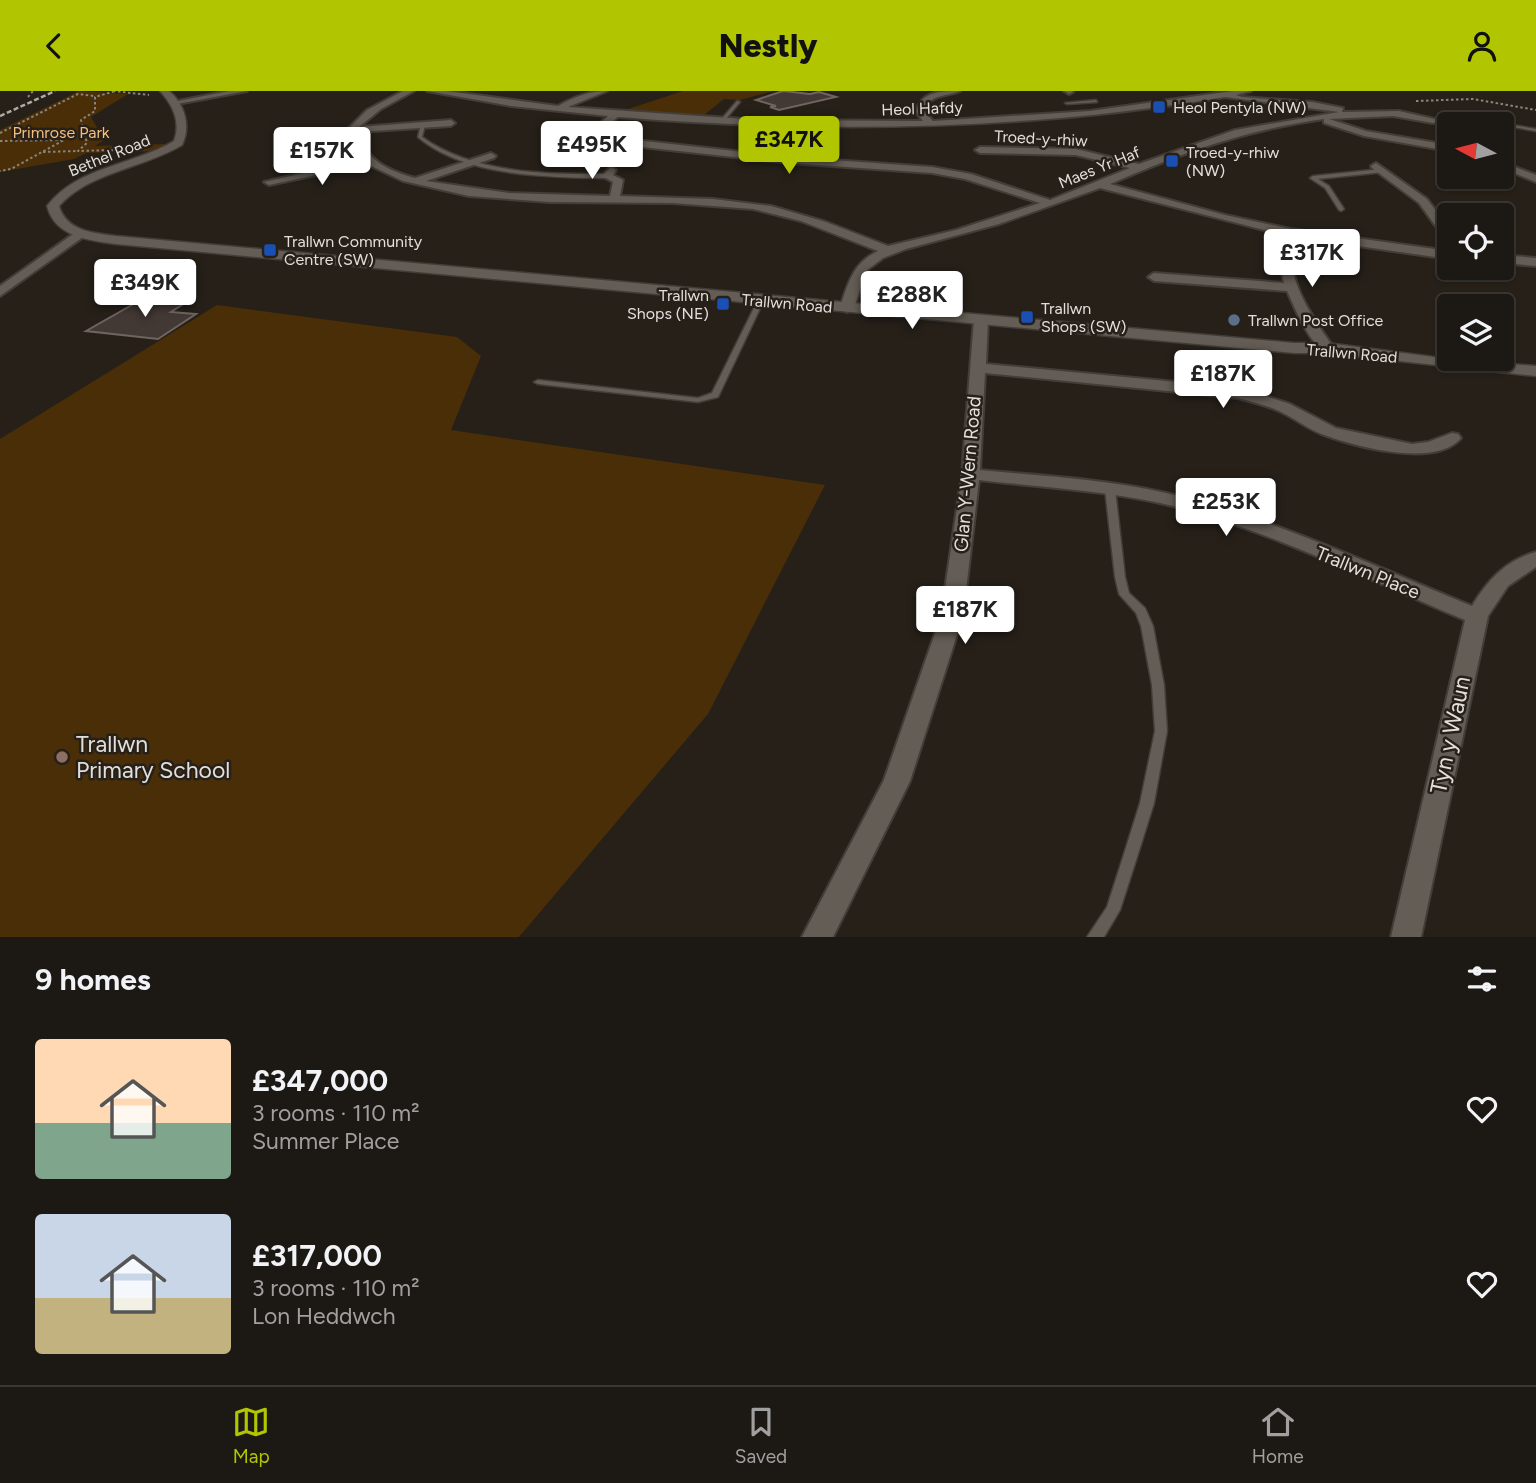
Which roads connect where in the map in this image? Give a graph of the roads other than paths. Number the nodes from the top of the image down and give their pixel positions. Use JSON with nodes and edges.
{"nodes":[{"id":1,"x":164,"y":91,"type":"edge"},
{"id":2,"x":243,"y":91,"type":"edge"},
{"id":3,"x":410,"y":91,"type":"edge"},
{"id":4,"x":430,"y":91,"type":"edge"},
{"id":5,"x":603,"y":91,"type":"edge"},
{"id":6,"x":956,"y":91,"type":"edge"},
{"id":7,"x":1247,"y":91,"type":"edge"},
{"id":8,"x":452,"y":92,"type":"edge"},
{"id":9,"x":1170,"y":93,"type":"dead end"},
{"id":10,"x":1224,"y":95,"type":"junction"},
{"id":11,"x":175,"y":100,"type":"junction"},
{"id":12,"x":1193,"y":100,"type":"junction"},
{"id":13,"x":1087,"y":101,"type":"junction"},
{"id":14,"x":1096,"y":101,"type":"dead end"},
{"id":15,"x":738,"y":102,"type":"dead end"},
{"id":16,"x":1067,"y":103,"type":"dead end"},
{"id":17,"x":562,"y":108,"type":"junction"},
{"id":18,"x":1108,"y":112,"type":"junction"},
{"id":19,"x":617,"y":113,"type":"junction"},
{"id":20,"x":1358,"y":115,"type":"junction"},
{"id":21,"x":1320,"y":118,"type":"junction"},
{"id":22,"x":722,"y":120,"type":"junction"},
{"id":23,"x":1437,"y":121,"type":"edge"},
{"id":24,"x":451,"y":123,"type":"dead end"},
{"id":25,"x":930,"y":123,"type":"junction"},
{"id":26,"x":423,"y":125,"type":"junction"},
{"id":27,"x":1514,"y":126,"type":"edge"},
{"id":28,"x":352,"y":130,"type":"junction"},
{"id":29,"x":1536,"y":130,"type":"edge"},
{"id":30,"x":1437,"y":146,"type":"edge"},
{"id":31,"x":979,"y":150,"type":"dead end"},
{"id":32,"x":491,"y":156,"type":"dead end"},
{"id":33,"x":369,"y":161,"type":"junction"},
{"id":34,"x":476,"y":162,"type":"junction"},
{"id":35,"x":1142,"y":168,"type":"junction"},
{"id":36,"x":1379,"y":169,"type":"joint"},
{"id":37,"x":1514,"y":170,"type":"edge"},
{"id":38,"x":609,"y":173,"type":"joint"},
{"id":39,"x":1536,"y":179,"type":"edge"},
{"id":40,"x":415,"y":181,"type":"junction"},
{"id":41,"x":269,"y":182,"type":"dead end"},
{"id":42,"x":1102,"y":185,"type":"junction"},
{"id":43,"x":614,"y":201,"type":"junction"},
{"id":44,"x":1050,"y":203,"type":"junction"},
{"id":45,"x":1341,"y":209,"type":"dead end"},
{"id":46,"x":1437,"y":220,"type":"edge"},
{"id":47,"x":1291,"y":233,"type":"junction"},
{"id":48,"x":80,"y":235,"type":"junction"},
{"id":49,"x":889,"y":251,"type":"junction"},
{"id":50,"x":1437,"y":253,"type":"edge"},
{"id":51,"x":1514,"y":260,"type":"edge"},
{"id":52,"x":1536,"y":262,"type":"edge"},
{"id":53,"x":1154,"y":277,"type":"dead end"},
{"id":54,"x":1291,"y":288,"type":"junction"},
{"id":55,"x":0,"y":292,"type":"edge"},
{"id":56,"x":761,"y":300,"type":"junction"},
{"id":57,"x":847,"y":308,"type":"junction"},
{"id":58,"x":981,"y":319,"type":"junction"},
{"id":59,"x":1327,"y":348,"type":"junction"},
{"id":60,"x":976,"y":368,"type":"junction"},
{"id":61,"x":1536,"y":371,"type":"edge"},
{"id":62,"x":538,"y":382,"type":"dead end"},
{"id":63,"x":1452,"y":438,"type":"dead end"},
{"id":64,"x":971,"y":474,"type":"junction"},
{"id":65,"x":1110,"y":489,"type":"junction"},
{"id":66,"x":1536,"y":559,"type":"edge"},
{"id":67,"x":1476,"y":616,"type":"junction"},
{"id":68,"x":817,"y":937,"type":"edge"},
{"id":69,"x":1095,"y":937,"type":"edge"},
{"id":70,"x":1406,"y":937,"type":"edge"}],
"edges":[{"from":1,"to":11,"type":"street"},
{"from":2,"to":11,"type":"street"},
{"from":3,"to":28,"type":"street"},
{"from":4,"to":8,"type":"street","name":"Heol Hafdy"},
{"from":5,"to":17,"type":"street"},
{"from":6,"to":25,"type":"street"},
{"from":7,"to":10,"type":"street","name":"Heol Hafdy"},
{"from":8,"to":17,"type":"street","name":"Heol Hafdy"},
{"from":9,"to":12,"type":"street"},
{"from":10,"to":12,"type":"street","name":"Heol Hafdy"},
{"from":10,"to":20,"type":"street"},
{"from":11,"to":48,"type":"street","name":"Bethel Road"},
{"from":12,"to":18,"type":"street","name":"Heol Hafdy"},
{"from":13,"to":14,"type":"lane"},
{"from":13,"to":16,"type":"lane"},
{"from":13,"to":18,"type":"lane"},
{"from":15,"to":22,"type":"lane"},
{"from":17,"to":19,"type":"street","name":"Heol Hafdy"},
{"from":18,"to":25,"type":"street","name":"Heol Hafdy"},
{"from":19,"to":22,"type":"street","name":"Heol Hafdy"},
{"from":19,"to":44,"type":"street"},
{"from":20,"to":21,"type":"street","name":"Maes Yr Haf"},
{"from":20,"to":23,"type":"street","name":"Maes Yr Haf"},
{"from":21,"to":30,"type":"street"},
{"from":21,"to":35,"type":"street","name":"Maes Yr Haf"},
{"from":22,"to":25,"type":"street","name":"Heol Hafdy"},
{"from":24,"to":26,"type":"street"},
{"from":26,"to":28,"type":"street"},
{"from":26,"to":34,"type":"lane"},
{"from":27,"to":29,"type":"lane"},
{"from":28,"to":33,"type":"street"},
{"from":31,"to":35,"type":"street","name":"Troed-y-rhiw"},
{"from":32,"to":34,"type":"street"},
{"from":33,"to":40,"type":"street"},
{"from":33,"to":41,"type":"street"},
{"from":34,"to":38,"type":"lane"},
{"from":34,"to":40,"type":"street"},
{"from":35,"to":42,"type":"street","name":"Maes Yr Haf"},
{"from":36,"to":45,"type":"lane"},
{"from":36,"to":46,"type":"street"},
{"from":37,"to":39,"type":"street"},
{"from":38,"to":43,"type":"street"},
{"from":40,"to":43,"type":"street"},
{"from":42,"to":44,"type":"street","name":"Maes Yr Haf"},
{"from":42,"to":47,"type":"street"},
{"from":43,"to":49,"type":"street"},
{"from":44,"to":49,"type":"street","name":"Maes Yr Haf"},
{"from":47,"to":50,"type":"street"},
{"from":47,"to":54,"type":"street"},
{"from":48,"to":55,"type":"street"},
{"from":48,"to":56,"type":"street","name":"Trallwn Road"},
{"from":49,"to":57,"type":"street","name":"Maes Yr Haf"},
{"from":51,"to":52,"type":"street"},
{"from":53,"to":54,"type":"street"},
{"from":54,"to":59,"type":"street"},
{"from":56,"to":57,"type":"street","name":"Trallwn Road"},
{"from":56,"to":62,"type":"lane"},
{"from":57,"to":58,"type":"street","name":"Trallwn Road"},
{"from":58,"to":59,"type":"street","name":"Trallwn Road"},
{"from":58,"to":60,"type":"street","name":"Glan Y-Wern Road"},
{"from":59,"to":61,"type":"street","name":"Trallwn Road"},
{"from":60,"to":63,"type":"street"},
{"from":60,"to":64,"type":"street","name":"Glan Y-Wern Road"},
{"from":64,"to":65,"type":"street","name":"Trallwn Place"},
{"from":64,"to":68,"type":"street","name":"Glan Y-Wern Road"},
{"from":65,"to":67,"type":"street","name":"Trallwn Place"},
{"from":65,"to":69,"type":"lane"},
{"from":66,"to":67,"type":"street","name":"Tyn y Waun"},
{"from":67,"to":70,"type":"street","name":"Tyn y Waun"}]}
